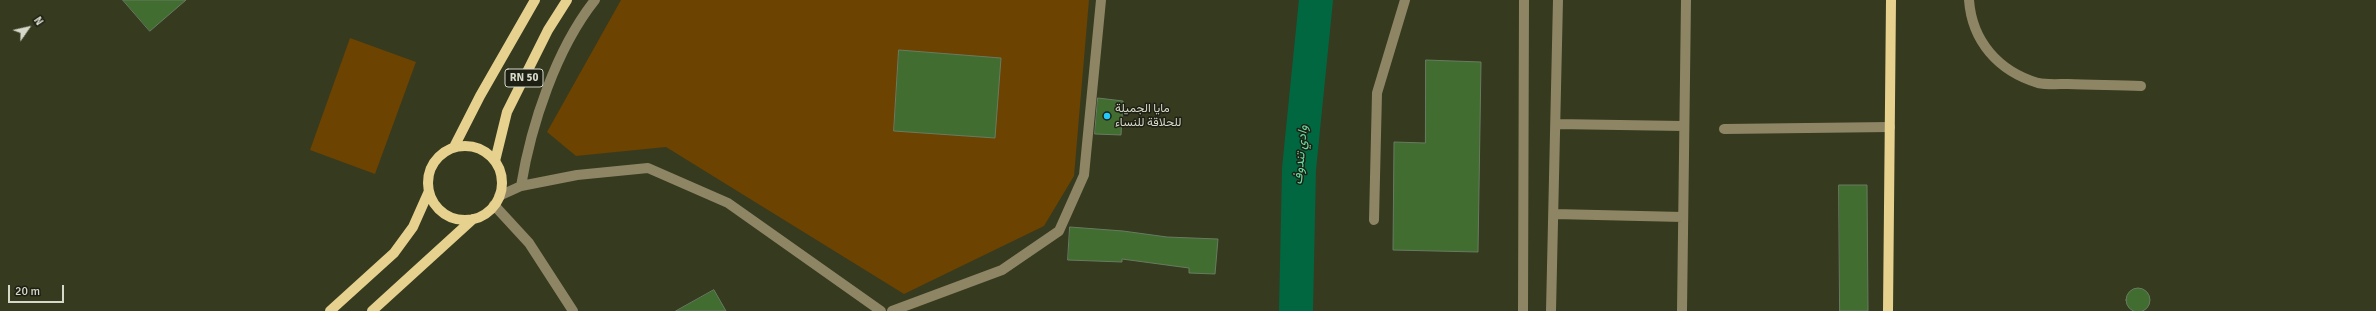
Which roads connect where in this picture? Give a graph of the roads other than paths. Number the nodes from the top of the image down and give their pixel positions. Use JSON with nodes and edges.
{"nodes":[{"id":1,"x":535,"y":0,"type":"edge"},
{"id":2,"x":567,"y":0,"type":"edge"},
{"id":3,"x":595,"y":0,"type":"edge"},
{"id":4,"x":1101,"y":0,"type":"edge"},
{"id":5,"x":1405,"y":0,"type":"edge"},
{"id":6,"x":1524,"y":0,"type":"edge"},
{"id":7,"x":1558,"y":0,"type":"edge"},
{"id":8,"x":1686,"y":0,"type":"edge"},
{"id":9,"x":1891,"y":0,"type":"edge"},
{"id":10,"x":1969,"y":0,"type":"edge"},
{"id":11,"x":2141,"y":86,"type":"dead end"},
{"id":12,"x":1556,"y":124,"type":"junction"},
{"id":13,"x":1683,"y":126,"type":"junction"},
{"id":14,"x":1890,"y":127,"type":"junction"},
{"id":15,"x":1724,"y":129,"type":"dead end"},
{"id":16,"x":454,"y":147,"type":"junction"},
{"id":17,"x":494,"y":161,"type":"junction"},
{"id":18,"x":521,"y":186,"type":"junction"},
{"id":19,"x":429,"y":191,"type":"junction"},
{"id":20,"x":499,"y":196,"type":"junction"},
{"id":21,"x":494,"y":205,"type":"junction"},
{"id":22,"x":1554,"y":214,"type":"junction"},
{"id":23,"x":1683,"y":217,"type":"junction"},
{"id":24,"x":473,"y":219,"type":"junction"},
{"id":25,"x":1374,"y":220,"type":"dead end"},
{"id":26,"x":330,"y":311,"type":"edge"},
{"id":27,"x":372,"y":311,"type":"edge"},
{"id":28,"x":573,"y":311,"type":"edge"},
{"id":29,"x":881,"y":311,"type":"edge"},
{"id":30,"x":892,"y":311,"type":"edge"},
{"id":31,"x":1523,"y":311,"type":"edge"},
{"id":32,"x":1551,"y":311,"type":"edge"},
{"id":33,"x":1682,"y":311,"type":"edge"},
{"id":34,"x":1888,"y":311,"type":"edge"}],
"edges":[{"from":1,"to":16,"type":"main road","number":"RN 50"},
{"from":2,"to":17,"type":"main road","number":"RN 50"},
{"from":3,"to":18,"type":"street"},
{"from":4,"to":30,"type":"street"},
{"from":5,"to":25,"type":"street"},
{"from":6,"to":31,"type":"street"},
{"from":7,"to":12,"type":"street"},
{"from":8,"to":13,"type":"street"},
{"from":9,"to":14,"type":"main road"},
{"from":10,"to":11,"type":"street"},
{"from":12,"to":13,"type":"street"},
{"from":12,"to":22,"type":"street"},
{"from":13,"to":23,"type":"street"},
{"from":14,"to":15,"type":"street"},
{"from":14,"to":34,"type":"main road"},
{"from":16,"to":17,"type":"main road"},
{"from":16,"to":19,"type":"main road"},
{"from":17,"to":20,"type":"main road"},
{"from":18,"to":20,"type":"street"},
{"from":18,"to":29,"type":"street"},
{"from":19,"to":24,"type":"main road"},
{"from":19,"to":26,"type":"main road"},
{"from":20,"to":21,"type":"main road"},
{"from":21,"to":24,"type":"main road"},
{"from":21,"to":28,"type":"street"},
{"from":22,"to":23,"type":"street"},
{"from":22,"to":32,"type":"street"},
{"from":23,"to":33,"type":"street"},
{"from":24,"to":27,"type":"main road"}]}
